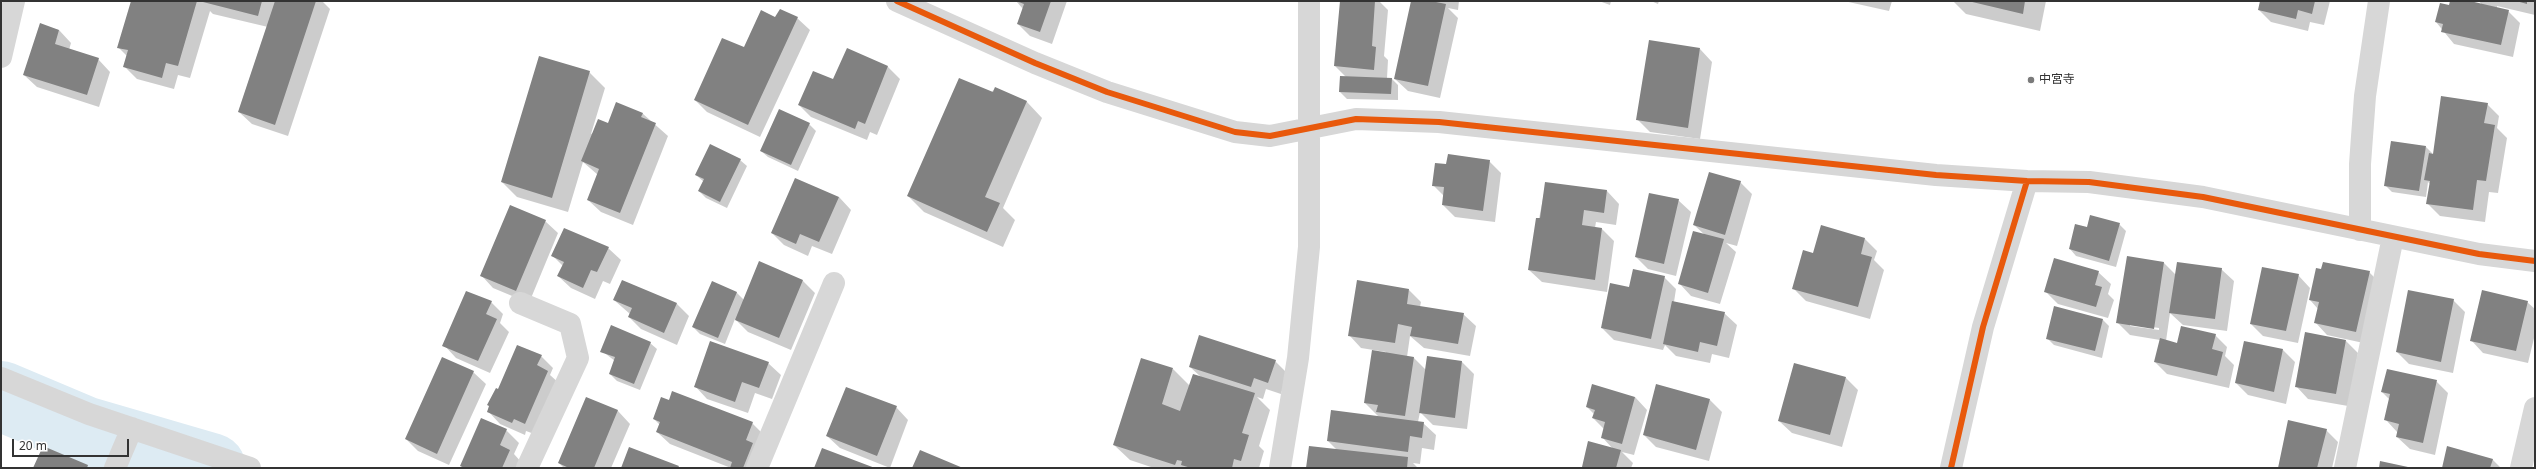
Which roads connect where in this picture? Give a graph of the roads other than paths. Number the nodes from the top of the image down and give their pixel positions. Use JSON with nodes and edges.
{"nodes":[{"id":1,"x":14,"y":1,"type":"edge"},
{"id":2,"x":897,"y":1,"type":"edge"},
{"id":3,"x":1309,"y":1,"type":"edge"},
{"id":4,"x":2379,"y":1,"type":"edge"},
{"id":5,"x":1,"y":57,"type":"edge"},
{"id":6,"x":1309,"y":129,"type":"junction"},
{"id":7,"x":2027,"y":181,"type":"junction"},
{"id":8,"x":2360,"y":230,"type":"junction"},
{"id":9,"x":2393,"y":237,"type":"junction"},
{"id":10,"x":2535,"y":261,"type":"edge"},
{"id":11,"x":834,"y":283,"type":"dead end"},
{"id":12,"x":520,"y":303,"type":"dead end"},
{"id":13,"x":1,"y":378,"type":"edge"},
{"id":14,"x":2535,"y":408,"type":"edge"},
{"id":15,"x":132,"y":428,"type":"junction"},
{"id":16,"x":115,"y":468,"type":"edge"},
{"id":17,"x":250,"y":468,"type":"edge"},
{"id":18,"x":527,"y":468,"type":"edge"},
{"id":19,"x":757,"y":468,"type":"edge"},
{"id":20,"x":1280,"y":468,"type":"edge"},
{"id":21,"x":1951,"y":468,"type":"edge"},
{"id":22,"x":2345,"y":468,"type":"edge"},
{"id":23,"x":2521,"y":468,"type":"edge"}],
"edges":[{"from":1,"to":5,"type":"street"},
{"from":2,"to":6,"type":"street"},
{"from":3,"to":6,"type":"street"},
{"from":4,"to":8,"type":"street"},
{"from":6,"to":7,"type":"street"},
{"from":6,"to":20,"type":"street"},
{"from":7,"to":8,"type":"street"},
{"from":7,"to":21,"type":"street"},
{"from":8,"to":9,"type":"street"},
{"from":9,"to":10,"type":"street"},
{"from":9,"to":22,"type":"street"},
{"from":11,"to":19,"type":"street"},
{"from":12,"to":18,"type":"street"},
{"from":13,"to":15,"type":"street"},
{"from":14,"to":23,"type":"street"},
{"from":15,"to":16,"type":"street"},
{"from":15,"to":17,"type":"street"}]}
